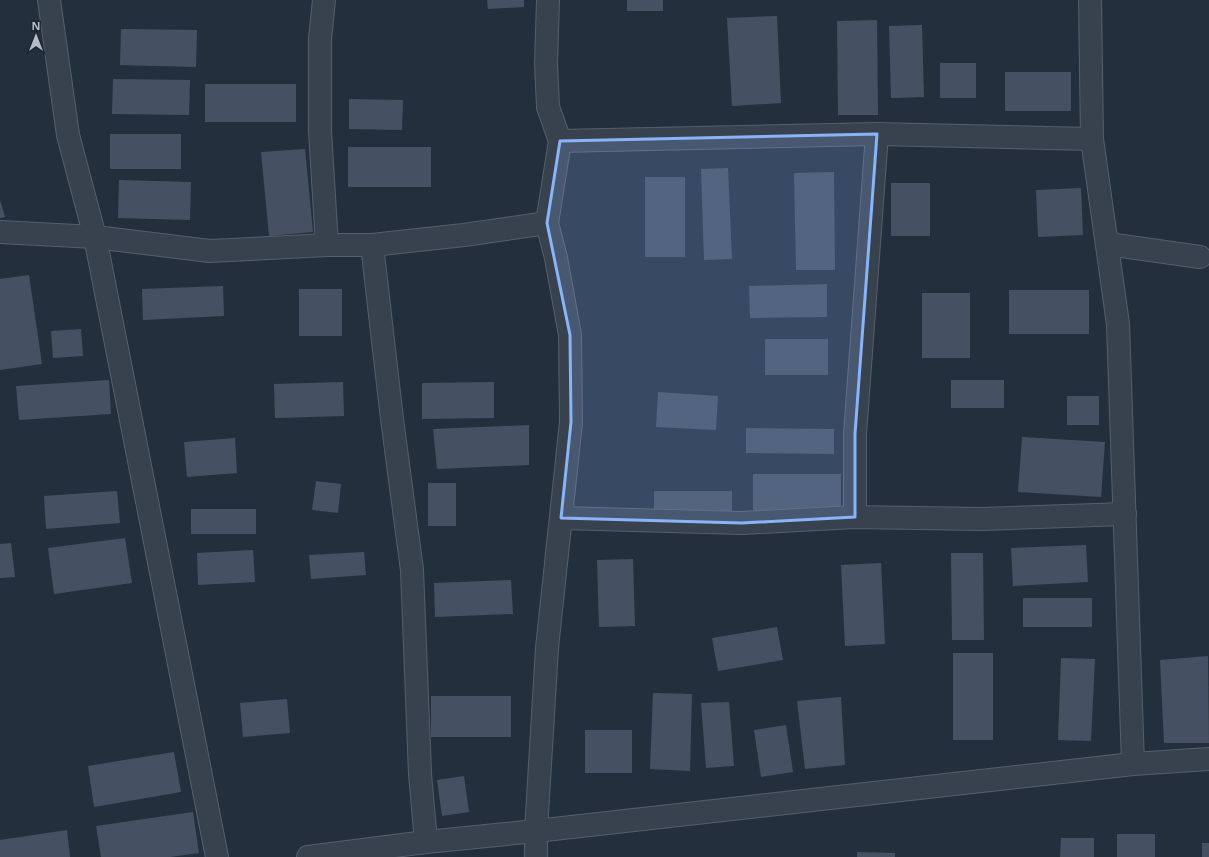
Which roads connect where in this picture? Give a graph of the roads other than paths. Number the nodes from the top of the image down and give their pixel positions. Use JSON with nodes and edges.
{"nodes":[{"id":1,"x":49,"y":0,"type":"edge"},
{"id":2,"x":324,"y":0,"type":"edge"},
{"id":3,"x":548,"y":0,"type":"edge"},
{"id":4,"x":1090,"y":0,"type":"edge"},
{"id":5,"x":877,"y":134,"type":"junction"},
{"id":6,"x":1092,"y":139,"type":"junction"},
{"id":7,"x":560,"y":141,"type":"junction"},
{"id":8,"x":546,"y":223,"type":"junction"},
{"id":9,"x":0,"y":232,"type":"edge"},
{"id":10,"x":95,"y":237,"type":"junction"},
{"id":11,"x":1108,"y":244,"type":"junction"},
{"id":12,"x":327,"y":245,"type":"junction"},
{"id":13,"x":372,"y":245,"type":"junction"},
{"id":14,"x":1200,"y":257,"type":"dead end"},
{"id":15,"x":1125,"y":514,"type":"junction"},
{"id":16,"x":855,"y":517,"type":"junction"},
{"id":17,"x":561,"y":518,"type":"junction"},
{"id":18,"x":1209,"y":759,"type":"edge"},
{"id":19,"x":1133,"y":764,"type":"junction"},
{"id":20,"x":536,"y":831,"type":"junction"},
{"id":21,"x":426,"y":842,"type":"junction"},
{"id":22,"x":217,"y":857,"type":"edge"},
{"id":23,"x":308,"y":857,"type":"edge"},
{"id":24,"x":536,"y":857,"type":"edge"}],
"edges":[{"from":1,"to":10,"type":"street"},
{"from":2,"to":12,"type":"street"},
{"from":3,"to":7,"type":"street"},
{"from":4,"to":6,"type":"street"},
{"from":5,"to":6,"type":"street"},
{"from":5,"to":7,"type":"street"},
{"from":5,"to":16,"type":"street"},
{"from":6,"to":11,"type":"street"},
{"from":7,"to":8,"type":"street"},
{"from":8,"to":13,"type":"street"},
{"from":8,"to":17,"type":"street"},
{"from":9,"to":10,"type":"street"},
{"from":10,"to":12,"type":"street"},
{"from":10,"to":22,"type":"street"},
{"from":11,"to":14,"type":"street"},
{"from":11,"to":15,"type":"street"},
{"from":12,"to":13,"type":"street"},
{"from":13,"to":21,"type":"street"},
{"from":15,"to":16,"type":"street"},
{"from":15,"to":19,"type":"street"},
{"from":16,"to":17,"type":"street"},
{"from":17,"to":20,"type":"street"},
{"from":18,"to":19,"type":"street"},
{"from":19,"to":20,"type":"street"},
{"from":20,"to":21,"type":"street"},
{"from":20,"to":24,"type":"street"},
{"from":21,"to":23,"type":"street"}]}
